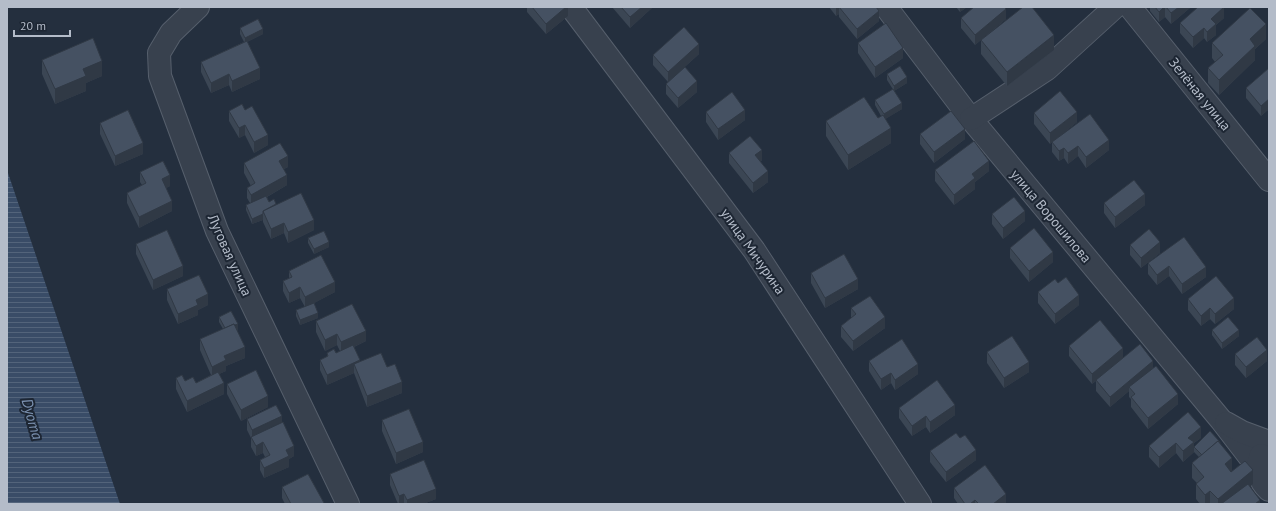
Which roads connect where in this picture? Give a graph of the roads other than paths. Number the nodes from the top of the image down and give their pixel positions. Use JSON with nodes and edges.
{"nodes":[{"id":1,"x":198,"y":7,"type":"edge"},
{"id":2,"x":571,"y":7,"type":"edge"},
{"id":3,"x":886,"y":7,"type":"edge"},
{"id":4,"x":1115,"y":7,"type":"edge"},
{"id":5,"x":1130,"y":7,"type":"edge"},
{"id":6,"x":971,"y":119,"type":"junction"},
{"id":7,"x":1269,"y":180,"type":"edge"},
{"id":8,"x":1221,"y":420,"type":"junction"},
{"id":9,"x":1269,"y":442,"type":"edge"},
{"id":10,"x":1269,"y":447,"type":"edge"},
{"id":11,"x":1258,"y":468,"type":"junction"},
{"id":12,"x":1269,"y":490,"type":"edge"},
{"id":13,"x":348,"y":504,"type":"edge"},
{"id":14,"x":920,"y":504,"type":"edge"}],
"edges":[{"from":1,"to":13,"type":"street","name":"Луговая улица"},
{"from":2,"to":14,"type":"street","name":"улица Мичурина"},
{"from":3,"to":6,"type":"street","name":"улица Ворошилова"},
{"from":4,"to":6,"type":"street"},
{"from":5,"to":7,"type":"street","name":"Зелёная улица"},
{"from":6,"to":8,"type":"street","name":"улица Ворошилова"},
{"from":8,"to":9,"type":"street","name":"улица Ворошилова"},
{"from":8,"to":11,"type":"street","name":"улица Ворошилова"},
{"from":10,"to":11,"type":"street"},
{"from":11,"to":12,"type":"street","name":"улица Ворошилова"}]}
